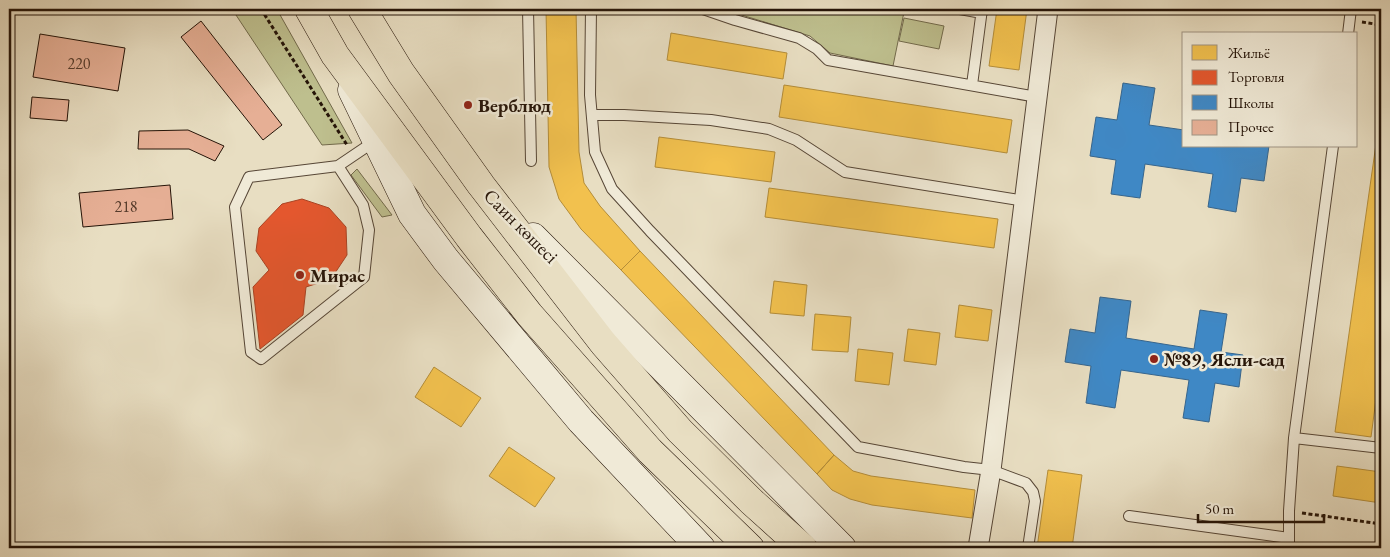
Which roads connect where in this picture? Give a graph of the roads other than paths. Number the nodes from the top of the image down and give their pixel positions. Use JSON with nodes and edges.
{"nodes":[{"id":1,"x":309,"y":9,"type":"edge"},
{"id":2,"x":362,"y":9,"type":"edge"},
{"id":3,"x":528,"y":9,"type":"edge"},
{"id":4,"x":591,"y":9,"type":"edge"},
{"id":5,"x":703,"y":9,"type":"edge"},
{"id":6,"x":960,"y":9,"type":"edge"},
{"id":7,"x":1048,"y":9,"type":"edge"},
{"id":8,"x":1351,"y":9,"type":"edge"},
{"id":9,"x":982,"y":11,"type":"edge"},
{"id":10,"x":1348,"y":32,"type":"edge"},
{"id":11,"x":335,"y":55,"type":"junction"},
{"id":12,"x":972,"y":85,"type":"junction"},
{"id":13,"x":1037,"y":97,"type":"junction"},
{"id":14,"x":592,"y":115,"type":"junction"},
{"id":15,"x":376,"y":140,"type":"junction"},
{"id":16,"x":1333,"y":148,"type":"edge"},
{"id":17,"x":531,"y":161,"type":"dead end"},
{"id":18,"x":338,"y":166,"type":"junction"},
{"id":19,"x":481,"y":185,"type":"junction"},
{"id":20,"x":1025,"y":201,"type":"junction"},
{"id":21,"x":1294,"y":438,"type":"junction"},
{"id":22,"x":1381,"y":448,"type":"edge"},
{"id":23,"x":991,"y":470,"type":"junction"},
{"id":24,"x":1129,"y":516,"type":"dead end"},
{"id":25,"x":1289,"y":543,"type":"edge"},
{"id":26,"x":701,"y":548,"type":"edge"},
{"id":27,"x":750,"y":548,"type":"edge"},
{"id":28,"x":803,"y":548,"type":"edge"},
{"id":29,"x":842,"y":548,"type":"edge"},
{"id":30,"x":978,"y":548,"type":"edge"},
{"id":31,"x":1028,"y":548,"type":"edge"}],
"edges":[{"from":1,"to":11,"type":"main road"},
{"from":2,"to":19,"type":"main road"},
{"from":3,"to":17,"type":"lane"},
{"from":4,"to":14,"type":"lane"},
{"from":5,"to":12,"type":"lane"},
{"from":6,"to":9,"type":"lane"},
{"from":7,"to":13,"type":"street"},
{"from":8,"to":10,"type":"lane"},
{"from":9,"to":12,"type":"lane"},
{"from":11,"to":15,"type":"street"},
{"from":11,"to":27,"type":"main road"},
{"from":12,"to":13,"type":"lane"},
{"from":13,"to":20,"type":"street"},
{"from":14,"to":20,"type":"lane"},
{"from":14,"to":23,"type":"lane"},
{"from":15,"to":18,"type":"lane"},
{"from":15,"to":26,"type":"street"},
{"from":16,"to":21,"type":"lane"},
{"from":18,"to":18,"type":"lane"},
{"from":19,"to":28,"type":"main road","name":"Саин көшесі"},
{"from":19,"to":29,"type":"street","name":"Саин көшесі"},
{"from":20,"to":23,"type":"street"},
{"from":21,"to":22,"type":"lane"},
{"from":21,"to":25,"type":"lane"},
{"from":23,"to":30,"type":"street"},
{"from":23,"to":31,"type":"lane"},
{"from":24,"to":25,"type":"lane"}]}
